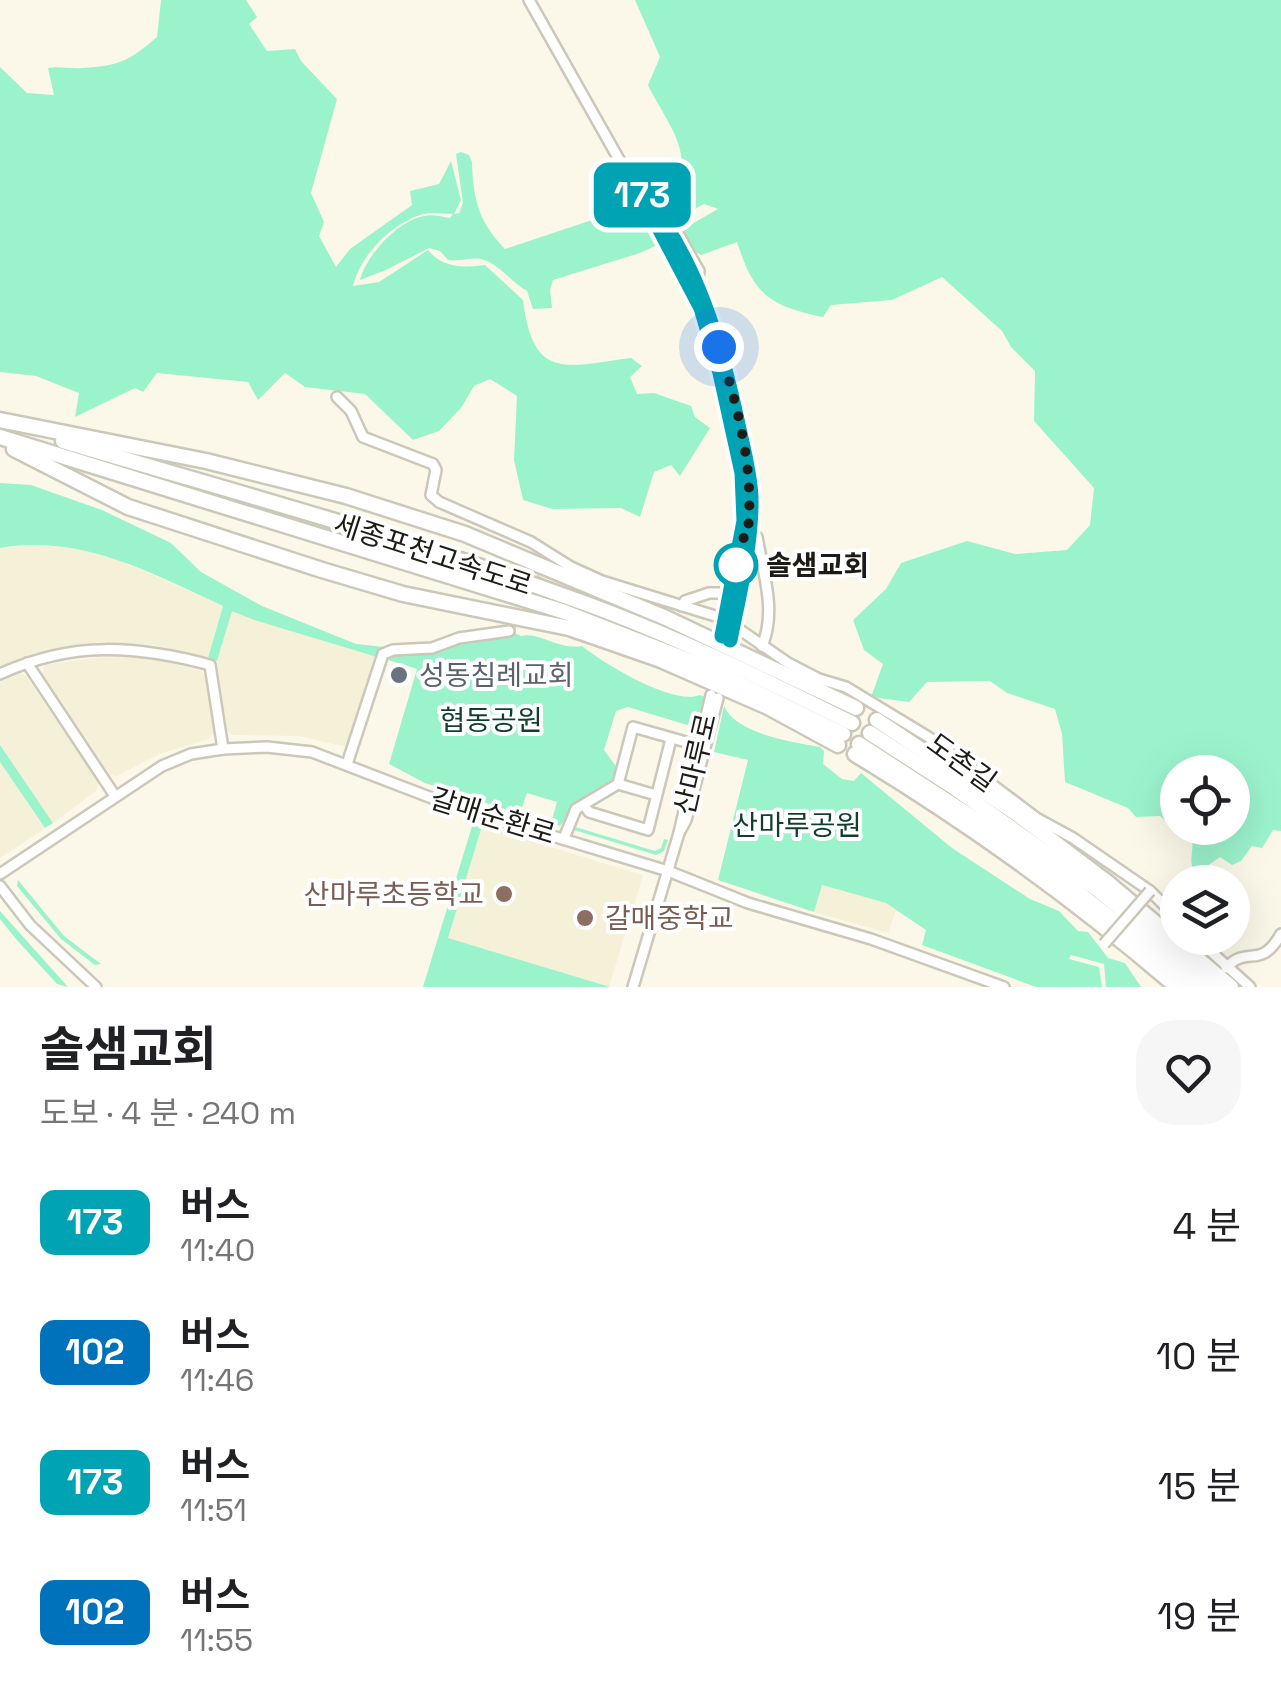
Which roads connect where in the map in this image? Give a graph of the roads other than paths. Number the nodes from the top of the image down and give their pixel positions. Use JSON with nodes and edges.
{"nodes":[{"id":1,"x":529,"y":0,"type":"edge"},
{"id":2,"x":648,"y":205,"type":"junction"},
{"id":3,"x":336,"y":397,"type":"dead end"},
{"id":4,"x":0,"y":421,"type":"edge"},
{"id":5,"x":0,"y":440,"type":"edge"},
{"id":6,"x":744,"y":538,"type":"junction"},
{"id":7,"x":735,"y":592,"type":"junction"},
{"id":8,"x":682,"y":606,"type":"junction"},
{"id":9,"x":729,"y":622,"type":"junction"},
{"id":10,"x":510,"y":631,"type":"dead end"},
{"id":11,"x":726,"y":638,"type":"dead end"},
{"id":12,"x":762,"y":646,"type":"junction"},
{"id":13,"x":27,"y":663,"type":"junction"},
{"id":14,"x":0,"y":674,"type":"edge"},
{"id":15,"x":847,"y":728,"type":"junction"},
{"id":16,"x":865,"y":738,"type":"junction"},
{"id":17,"x":671,"y":739,"type":"junction"},
{"id":18,"x":700,"y":746,"type":"junction"},
{"id":19,"x":224,"y":750,"type":"junction"},
{"id":20,"x":347,"y":764,"type":"junction"},
{"id":21,"x":618,"y":784,"type":"junction"},
{"id":22,"x":656,"y":795,"type":"junction"},
{"id":23,"x":115,"y":796,"type":"junction"},
{"id":24,"x":584,"y":805,"type":"junction"},
{"id":25,"x":648,"y":830,"type":"junction"},
{"id":26,"x":679,"y":833,"type":"junction"},
{"id":27,"x":660,"y":834,"type":"dead end"},
{"id":28,"x":564,"y":838,"type":"junction"},
{"id":29,"x":668,"y":871,"type":"junction"},
{"id":30,"x":0,"y":874,"type":"edge"},
{"id":31,"x":0,"y":886,"type":"edge"},
{"id":32,"x":1150,"y":891,"type":"junction"},
{"id":33,"x":1160,"y":901,"type":"edge"},
{"id":34,"x":1281,"y":934,"type":"edge"},
{"id":35,"x":1104,"y":944,"type":"dead end"},
{"id":36,"x":1213,"y":955,"type":"edge"},
{"id":37,"x":1226,"y":968,"type":"junction"},
{"id":38,"x":96,"y":987,"type":"edge"},
{"id":39,"x":633,"y":987,"type":"edge"},
{"id":40,"x":1004,"y":987,"type":"edge"},
{"id":41,"x":1176,"y":987,"type":"edge"},
{"id":42,"x":1195,"y":987,"type":"edge"},
{"id":43,"x":1213,"y":987,"type":"edge"},
{"id":44,"x":1231,"y":987,"type":"edge"},
{"id":45,"x":1250,"y":987,"type":"edge"}],
"edges":[{"from":1,"to":2,"type":"street"},
{"from":2,"to":6,"type":"street"},
{"from":2,"to":6,"type":"street"},
{"from":3,"to":8,"type":"street","name":"도촌길"},
{"from":4,"to":15,"type":"highway","name":"세종포천고속도로"},
{"from":4,"to":15,"type":"highway"},
{"from":5,"to":15,"type":"highway","name":"세종포천고속도로"},
{"from":5,"to":15,"type":"highway"},
{"from":6,"to":7,"type":"street"},
{"from":6,"to":12,"type":"street"},
{"from":7,"to":8,"type":"street"},
{"from":7,"to":9,"type":"street"},
{"from":8,"to":9,"type":"street","name":"도촌길"},
{"from":9,"to":11,"type":"street"},
{"from":9,"to":12,"type":"street","name":"도촌길"},
{"from":10,"to":20,"type":"street"},
{"from":12,"to":32,"type":"street","name":"도촌길"},
{"from":13,"to":14,"type":"street"},
{"from":13,"to":19,"type":"street"},
{"from":13,"to":23,"type":"street"},
{"from":16,"to":41,"type":"highway"},
{"from":16,"to":42,"type":"highway"},
{"from":16,"to":43,"type":"highway"},
{"from":16,"to":44,"type":"highway"},
{"from":17,"to":18,"type":"street"},
{"from":17,"to":21,"type":"street"},
{"from":17,"to":22,"type":"street"},
{"from":18,"to":26,"type":"street","name":"산마루로"},
{"from":18,"to":26,"type":"street","name":"산마루로"},
{"from":19,"to":20,"type":"street","name":"갈매순환로"},
{"from":19,"to":23,"type":"street","name":"갈매순환로"},
{"from":20,"to":28,"type":"street","name":"갈매순환로"},
{"from":21,"to":22,"type":"street"},
{"from":21,"to":24,"type":"street"},
{"from":22,"to":25,"type":"street"},
{"from":23,"to":30,"type":"street","name":"갈매순환로"},
{"from":24,"to":25,"type":"street"},
{"from":24,"to":28,"type":"street"},
{"from":25,"to":27,"type":"street"},
{"from":26,"to":29,"type":"street","name":"산마루로"},
{"from":28,"to":29,"type":"street","name":"갈매순환로"},
{"from":29,"to":39,"type":"street","name":"산마루로"},
{"from":29,"to":40,"type":"street","name":"갈매순환로"},
{"from":31,"to":38,"type":"street"},
{"from":32,"to":33,"type":"street","name":"도촌길"},
{"from":32,"to":35,"type":"street","bridge":true},
{"from":34,"to":37,"type":"street"},
{"from":36,"to":37,"type":"street"},
{"from":37,"to":45,"type":"street"}]}
